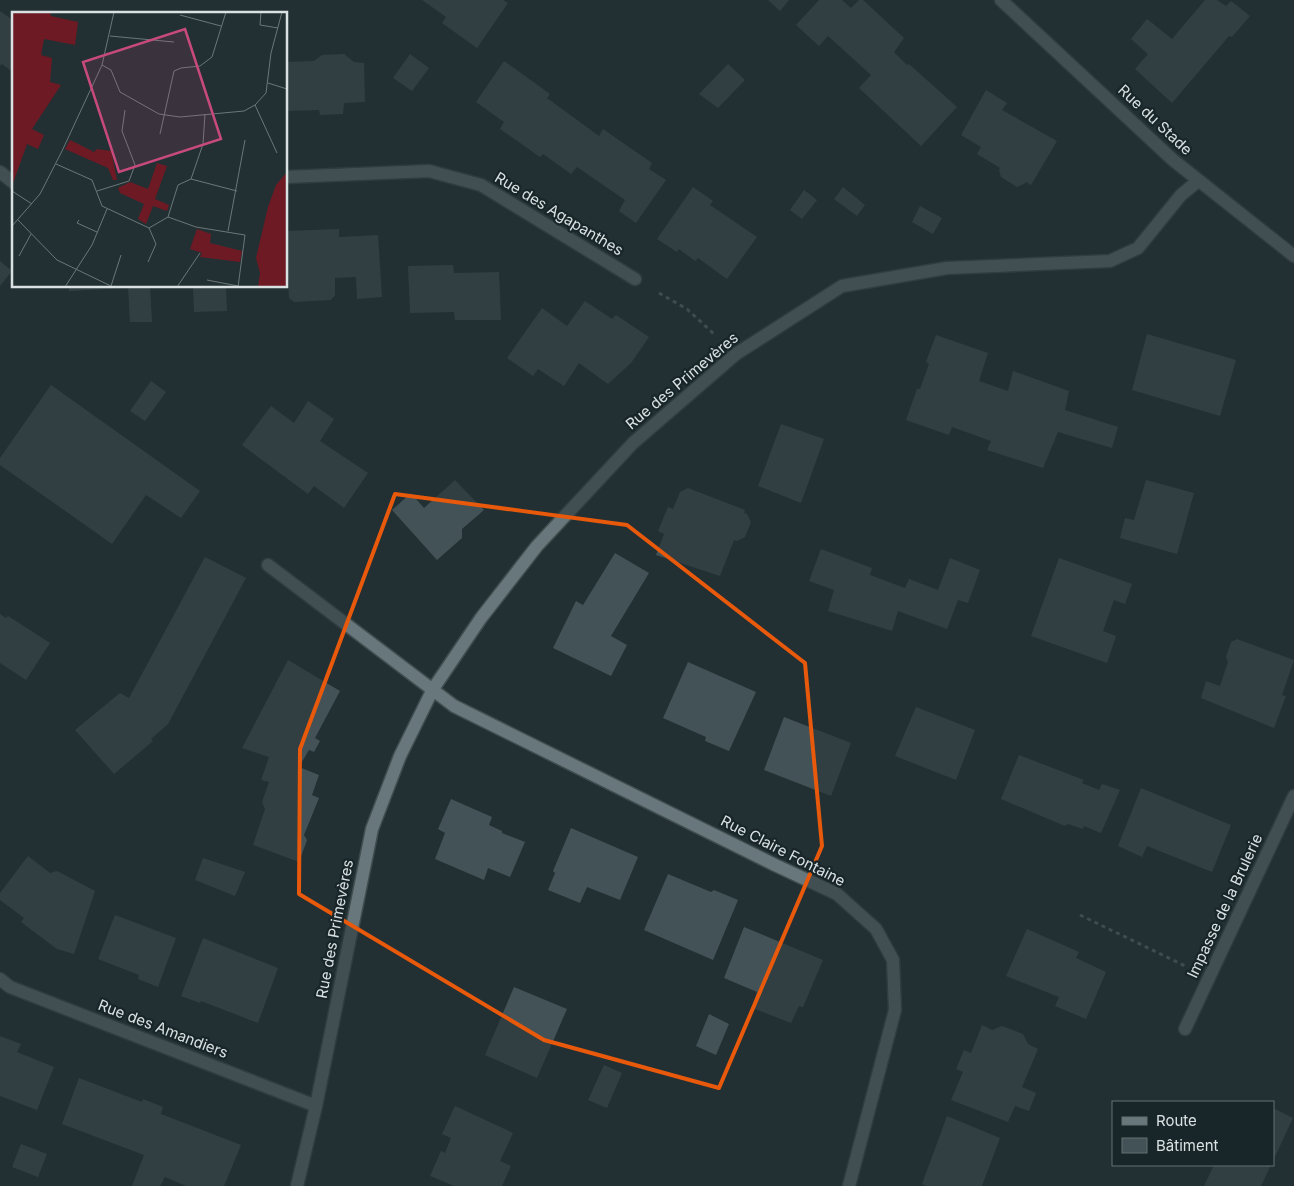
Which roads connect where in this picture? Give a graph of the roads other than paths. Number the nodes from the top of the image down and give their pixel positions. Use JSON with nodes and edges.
{"nodes":[{"id":1,"x":1001,"y":0,"type":"edge"},
{"id":2,"x":0,"y":172,"type":"edge"},
{"id":3,"x":288,"y":177,"type":"edge"},
{"id":4,"x":12,"y":181,"type":"edge"},
{"id":5,"x":1198,"y":181,"type":"junction"},
{"id":6,"x":1294,"y":256,"type":"edge"},
{"id":7,"x":635,"y":279,"type":"road end"},
{"id":8,"x":268,"y":565,"type":"dead end"},
{"id":9,"x":433,"y":689,"type":"junction"},
{"id":10,"x":1294,"y":796,"type":"edge"},
{"id":11,"x":0,"y":979,"type":"edge"},
{"id":12,"x":1185,"y":1029,"type":"dead end"},
{"id":13,"x":316,"y":1106,"type":"junction"},
{"id":14,"x":298,"y":1186,"type":"edge"},
{"id":15,"x":849,"y":1186,"type":"edge"}],
"edges":[{"from":1,"to":5,"type":"street","name":"Rue du Stade"},
{"from":2,"to":4,"type":"street"},
{"from":3,"to":7,"type":"street","name":"Rue des Agapanthes"},
{"from":5,"to":6,"type":"street","name":"Rue du Stade"},
{"from":5,"to":9,"type":"street","name":"Rue des Primevères"},
{"from":8,"to":9,"type":"street"},
{"from":9,"to":13,"type":"street","name":"Rue des Primevères"},
{"from":9,"to":15,"type":"street","name":"Rue Claire Fontaine"},
{"from":10,"to":12,"type":"street","name":"Impasse de la Brulerie"},
{"from":11,"to":13,"type":"street","name":"Rue des Amandiers"},
{"from":13,"to":14,"type":"street","name":"Rue des Primevères"}]}
